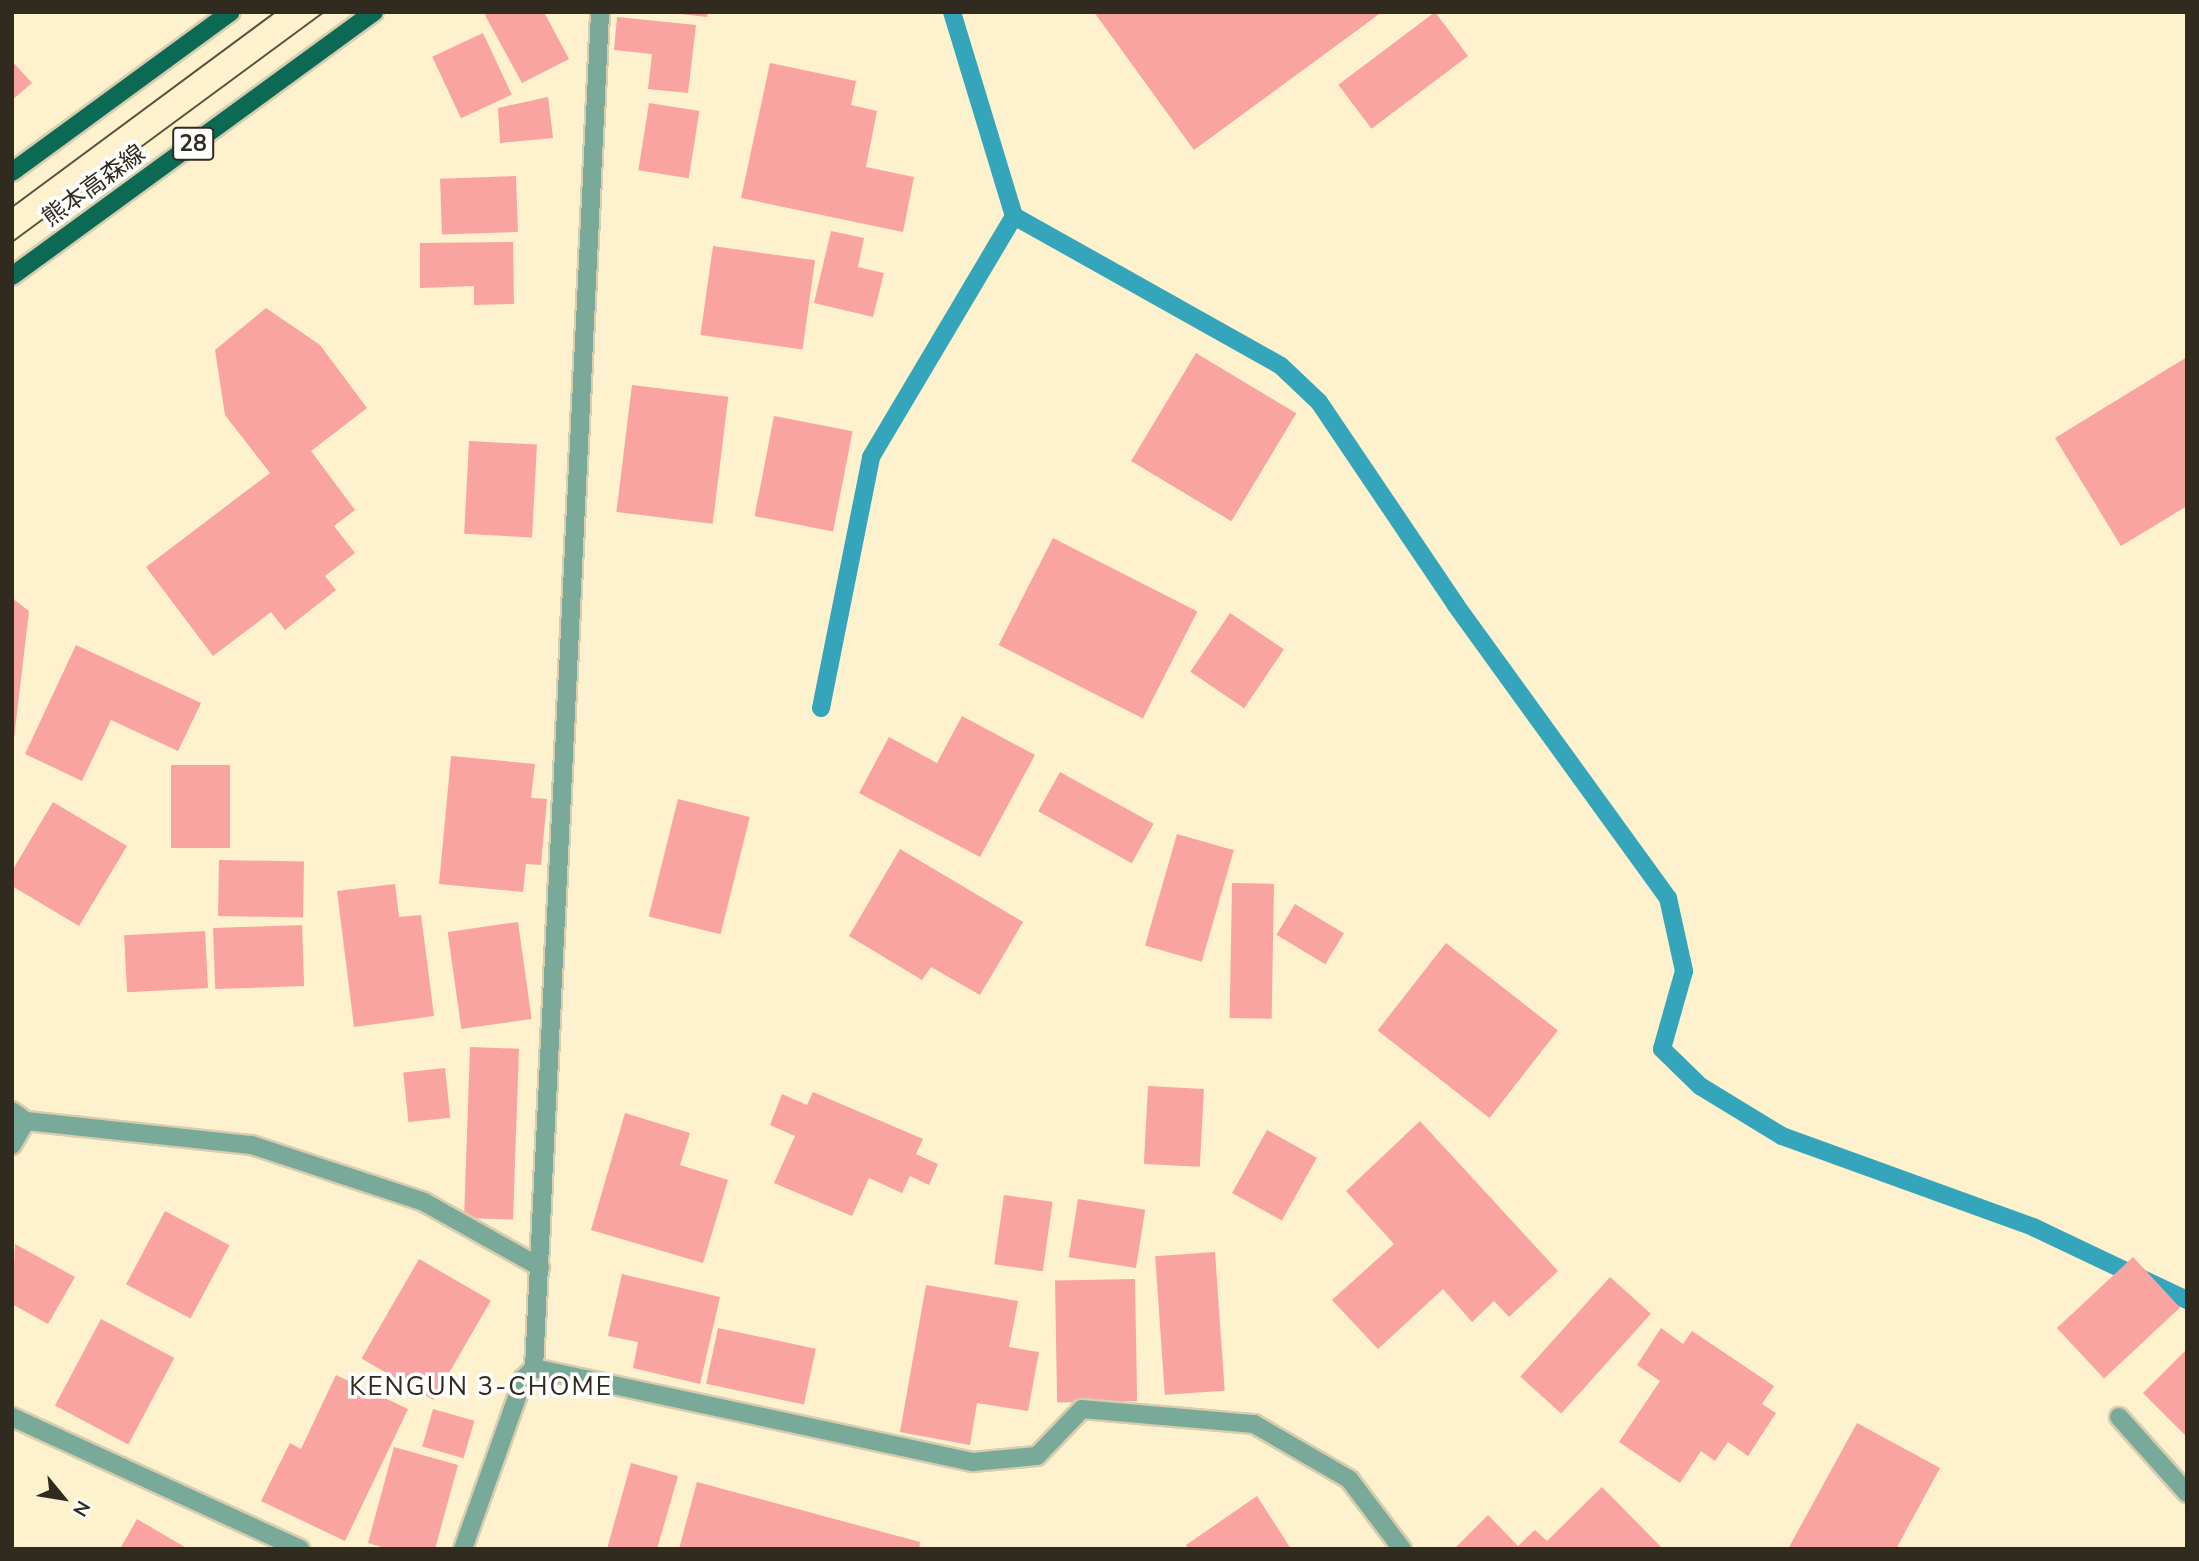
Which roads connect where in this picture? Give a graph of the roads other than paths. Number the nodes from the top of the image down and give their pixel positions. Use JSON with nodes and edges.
{"nodes":[{"id":1,"x":231,"y":12,"type":"edge"},
{"id":2,"x":374,"y":12,"type":"edge"},
{"id":3,"x":600,"y":12,"type":"edge"},
{"id":4,"x":12,"y":172,"type":"edge"},
{"id":5,"x":12,"y":276,"type":"edge"},
{"id":6,"x":19,"y":1116,"type":"edge"},
{"id":7,"x":12,"y":1145,"type":"edge"},
{"id":8,"x":540,"y":1267,"type":"junction"},
{"id":9,"x":534,"y":1368,"type":"junction"},
{"id":10,"x":12,"y":1417,"type":"edge"},
{"id":11,"x":2119,"y":1417,"type":"dead end"},
{"id":12,"x":2187,"y":1493,"type":"edge"},
{"id":13,"x":300,"y":1549,"type":"edge"},
{"id":14,"x":463,"y":1549,"type":"edge"},
{"id":15,"x":1402,"y":1549,"type":"edge"}],
"edges":[{"from":1,"to":4,"type":"main road"},
{"from":2,"to":5,"type":"main road","name":"熊本高森線","number":"28"},
{"from":3,"to":8,"type":"street"},
{"from":6,"to":7,"type":"street"},
{"from":6,"to":8,"type":"street"},
{"from":8,"to":9,"type":"street"},
{"from":9,"to":14,"type":"street"},
{"from":9,"to":15,"type":"street"},
{"from":10,"to":13,"type":"street"},
{"from":11,"to":12,"type":"street"}]}
